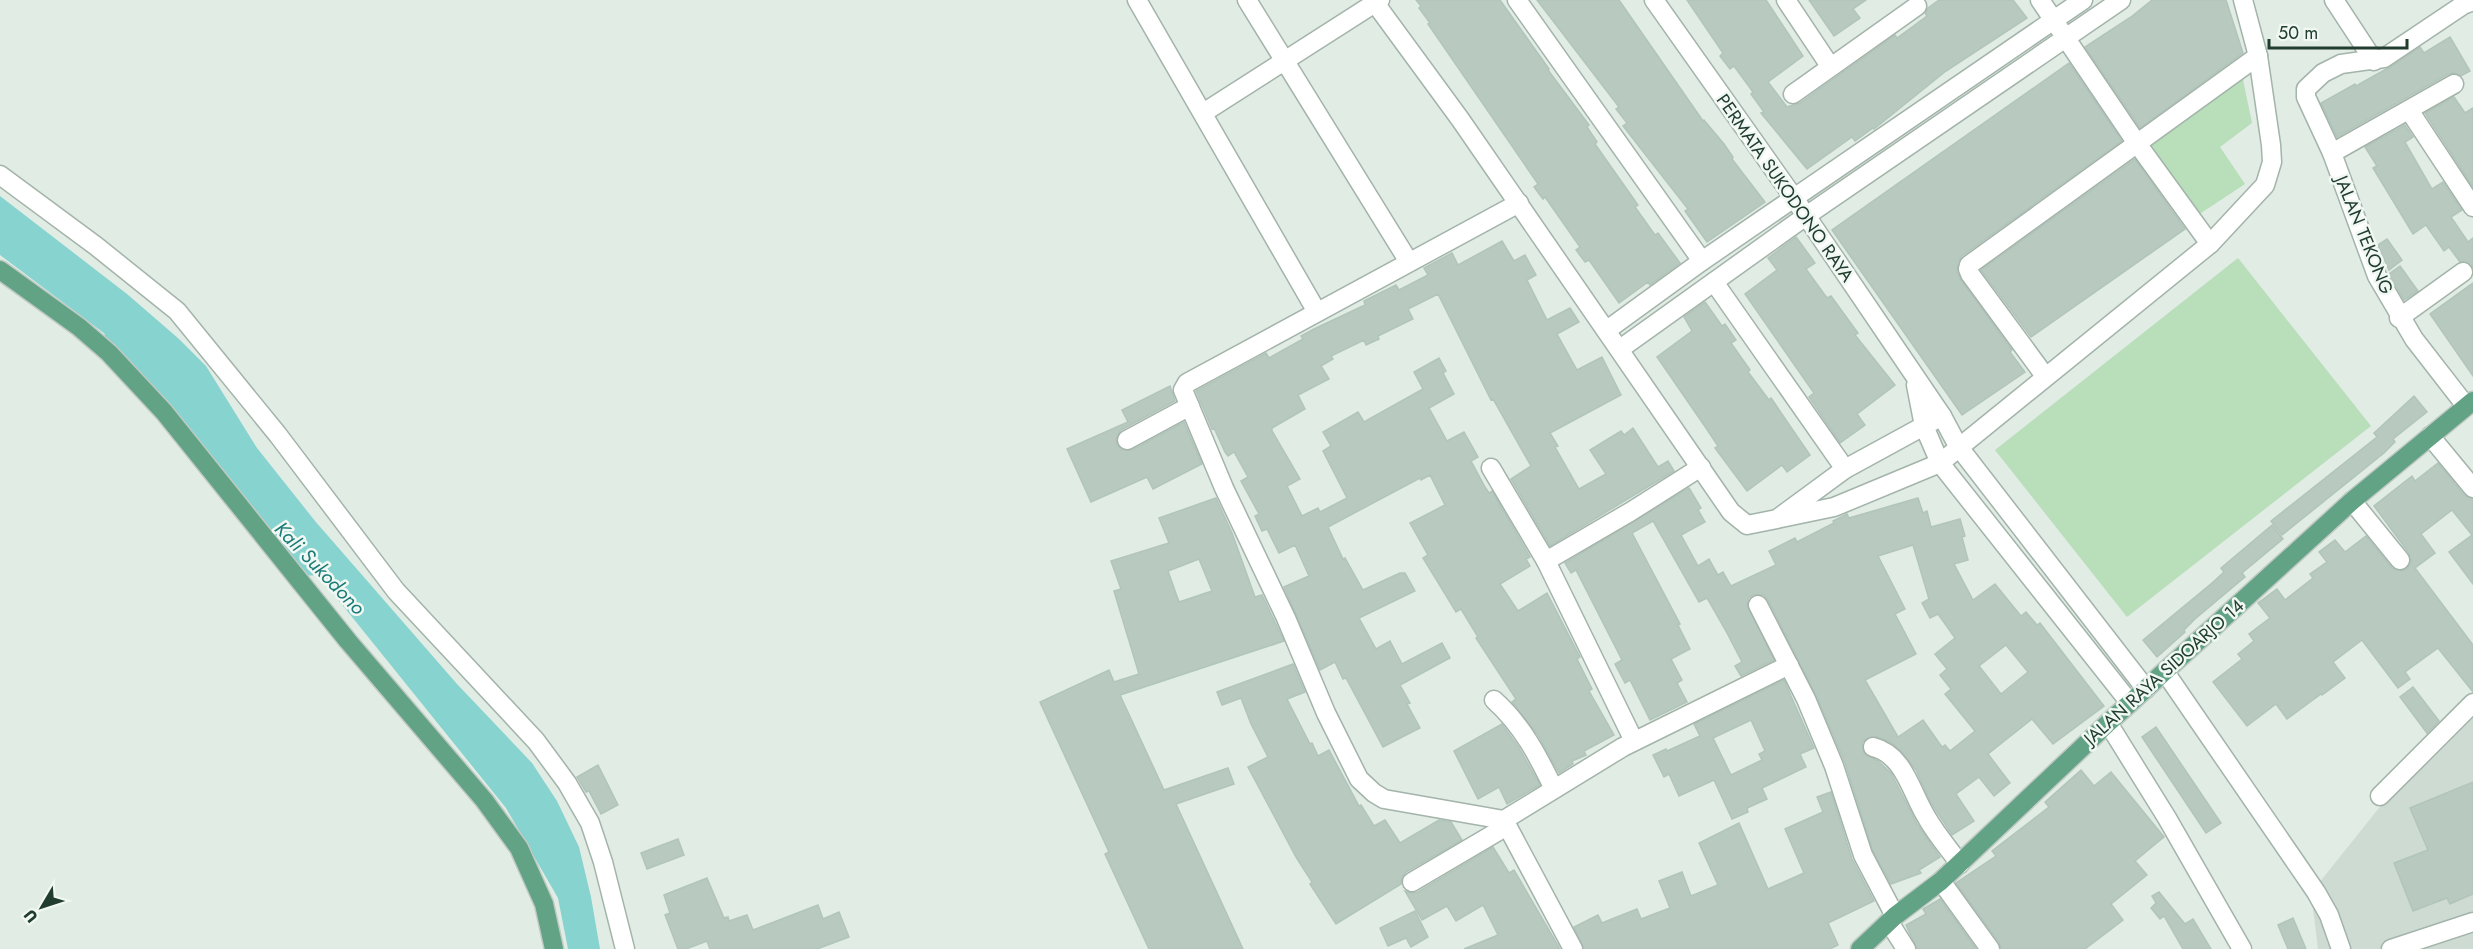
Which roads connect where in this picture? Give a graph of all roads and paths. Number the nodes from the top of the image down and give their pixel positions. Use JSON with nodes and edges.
{"nodes":[{"id":1,"x":1137,"y":0,"type":"edge"},
{"id":2,"x":1247,"y":0,"type":"edge"},
{"id":3,"x":1517,"y":0,"type":"edge"},
{"id":4,"x":1654,"y":0,"type":"edge"},
{"id":5,"x":1786,"y":0,"type":"edge"},
{"id":6,"x":2040,"y":0,"type":"edge"},
{"id":7,"x":2083,"y":0,"type":"edge"},
{"id":8,"x":2121,"y":0,"type":"edge"},
{"id":9,"x":2243,"y":0,"type":"edge"},
{"id":10,"x":2334,"y":0,"type":"edge"},
{"id":11,"x":1376,"y":1,"type":"edge"},
{"id":12,"x":2473,"y":1,"type":"edge"},
{"id":13,"x":1918,"y":2,"type":"edge"},
{"id":14,"x":2053,"y":21,"type":"junction"},
{"id":15,"x":2066,"y":39,"type":"junction"},
{"id":16,"x":2259,"y":56,"type":"junction"},
{"id":17,"x":1285,"y":61,"type":"junction"},
{"id":18,"x":2374,"y":61,"type":"junction"},
{"id":19,"x":1830,"y":66,"type":"junction"},
{"id":20,"x":2454,"y":84,"type":"dead end"},
{"id":21,"x":1793,"y":94,"type":"dead end"},
{"id":22,"x":2409,"y":110,"type":"junction"},
{"id":23,"x":1203,"y":113,"type":"junction"},
{"id":24,"x":2136,"y":142,"type":"junction"},
{"id":25,"x":2332,"y":153,"type":"junction"},
{"id":26,"x":0,"y":175,"type":"edge"},
{"id":27,"x":1794,"y":198,"type":"junction"},
{"id":28,"x":1519,"y":203,"type":"junction"},
{"id":29,"x":2473,"y":207,"type":"edge"},
{"id":30,"x":1806,"y":216,"type":"junction"},
{"id":31,"x":2210,"y":244,"type":"junction"},
{"id":32,"x":1702,"y":261,"type":"junction"},
{"id":33,"x":1409,"y":262,"type":"junction"},
{"id":34,"x":0,"y":270,"type":"edge"},
{"id":35,"x":2463,"y":272,"type":"dead end"},
{"id":36,"x":1714,"y":282,"type":"junction"},
{"id":37,"x":1317,"y":312,"type":"junction"},
{"id":38,"x":2399,"y":318,"type":"junction"},
{"id":39,"x":1607,"y":330,"type":"junction"},
{"id":40,"x":1620,"y":349,"type":"junction"},
{"id":41,"x":2045,"y":376,"type":"junction"},
{"id":42,"x":1915,"y":377,"type":"junction"},
{"id":43,"x":1190,"y":406,"type":"junction"},
{"id":44,"x":2464,"y":408,"type":"edge"},
{"id":45,"x":1942,"y":416,"type":"junction"},
{"id":46,"x":1924,"y":426,"type":"junction"},
{"id":47,"x":2432,"y":435,"type":"junction"},
{"id":48,"x":1127,"y":440,"type":"dead end"},
{"id":49,"x":1958,"y":446,"type":"junction"},
{"id":50,"x":1940,"y":463,"type":"junction"},
{"id":51,"x":1701,"y":467,"type":"junction"},
{"id":52,"x":1491,"y":468,"type":"dead end"},
{"id":53,"x":1845,"y":469,"type":"junction"},
{"id":54,"x":2473,"y":488,"type":"edge"},
{"id":55,"x":2352,"y":501,"type":"junction"},
{"id":56,"x":1777,"y":519,"type":"junction"},
{"id":57,"x":2037,"y":547,"type":"junction"},
{"id":58,"x":2019,"y":560,"type":"junction"},
{"id":59,"x":2400,"y":560,"type":"dead end"},
{"id":60,"x":1546,"y":561,"type":"junction"},
{"id":61,"x":1758,"y":604,"type":"dead end"},
{"id":62,"x":1789,"y":666,"type":"junction"},
{"id":63,"x":2165,"y":672,"type":"junction"},
{"id":64,"x":2146,"y":689,"type":"junction"},
{"id":65,"x":1494,"y":700,"type":"dead end"},
{"id":66,"x":2130,"y":703,"type":"junction"},
{"id":67,"x":2473,"y":703,"type":"edge"},
{"id":68,"x":2108,"y":723,"type":"junction"},
{"id":69,"x":1634,"y":741,"type":"junction"},
{"id":70,"x":1873,"y":747,"type":"dead end"},
{"id":71,"x":1554,"y":789,"type":"junction"},
{"id":72,"x":2380,"y":796,"type":"dead end"},
{"id":73,"x":1505,"y":823,"type":"junction"},
{"id":74,"x":1960,"y":864,"type":"junction"},
{"id":75,"x":1941,"y":881,"type":"junction"},
{"id":76,"x":1412,"y":882,"type":"dead end"},
{"id":77,"x":1892,"y":919,"type":"junction"},
{"id":78,"x":2473,"y":922,"type":"edge"},
{"id":79,"x":554,"y":949,"type":"edge"},
{"id":80,"x":625,"y":949,"type":"edge"},
{"id":81,"x":1573,"y":949,"type":"edge"},
{"id":82,"x":1860,"y":949,"type":"edge"},
{"id":83,"x":1906,"y":949,"type":"edge"},
{"id":84,"x":1990,"y":949,"type":"edge"},
{"id":85,"x":2242,"y":949,"type":"edge"},
{"id":86,"x":2341,"y":949,"type":"edge"},
{"id":87,"x":2391,"y":949,"type":"edge"}],
"edges":[{"from":1,"to":23,"type":"street"},
{"from":2,"to":17,"type":"street"},
{"from":3,"to":32,"type":"street"},
{"from":4,"to":27,"type":"street","name":"PERMATA SUKODONO RAYA"},
{"from":5,"to":19,"type":"street"},
{"from":6,"to":14,"type":"street"},
{"from":7,"to":14,"type":"street"},
{"from":8,"to":15,"type":"street"},
{"from":9,"to":16,"type":"street"},
{"from":10,"to":18,"type":"street"},
{"from":11,"to":17,"type":"street"},
{"from":11,"to":28,"type":"street"},
{"from":12,"to":18,"type":"street"},
{"from":13,"to":19,"type":"street"},
{"from":14,"to":15,"type":"street"},
{"from":14,"to":27,"type":"street"},
{"from":15,"to":24,"type":"street"},
{"from":15,"to":30,"type":"street"},
{"from":16,"to":24,"type":"street"},
{"from":16,"to":31,"type":"street"},
{"from":17,"to":23,"type":"street"},
{"from":17,"to":33,"type":"street"},
{"from":18,"to":25,"type":"street","name":"JALAN TEKONG"},
{"from":19,"to":21,"type":"street"},
{"from":20,"to":22,"type":"street"},
{"from":22,"to":25,"type":"street"},
{"from":22,"to":29,"type":"street"},
{"from":23,"to":37,"type":"street"},
{"from":24,"to":31,"type":"street"},
{"from":24,"to":41,"type":"street"},
{"from":25,"to":38,"type":"street","name":"JALAN TEKONG"},
{"from":26,"to":80,"type":"street"},
{"from":27,"to":30,"type":"street","name":"PERMATA SUKODONO RAYA"},
{"from":27,"to":32,"type":"street"},
{"from":28,"to":33,"type":"street"},
{"from":28,"to":39,"type":"street"},
{"from":30,"to":36,"type":"street"},
{"from":30,"to":42,"type":"street","name":"PERMATA SUKODONO RAYA"},
{"from":31,"to":41,"type":"street"},
{"from":32,"to":39,"type":"street"},
{"from":33,"to":37,"type":"street"},
{"from":34,"to":79,"type":"main road"},
{"from":35,"to":38,"type":"street"},
{"from":36,"to":40,"type":"street"},
{"from":36,"to":53,"type":"street"},
{"from":37,"to":43,"type":"street"},
{"from":38,"to":44,"type":"street","name":"JALAN TEKONG"},
{"from":39,"to":40,"type":"street"},
{"from":40,"to":51,"type":"street"},
{"from":41,"to":49,"type":"street"},
{"from":42,"to":45,"type":"street","name":"PERMATA SUKODONO RAYA"},
{"from":42,"to":46,"type":"street","name":"PERMATA SUKODONO RAYA"},
{"from":43,"to":48,"type":"street"},
{"from":43,"to":73,"type":"street"},
{"from":44,"to":47,"type":"main road","name":"JALAN RAYA SIDOARJO 14"},
{"from":45,"to":46,"type":"street"},
{"from":45,"to":49,"type":"street","name":"PERMATA SUKODONO RAYA"},
{"from":46,"to":50,"type":"street","name":"PERMATA SUKODONO RAYA"},
{"from":46,"to":53,"type":"street"},
{"from":47,"to":54,"type":"street"},
{"from":47,"to":55,"type":"main road","name":"JALAN RAYA SIDOARJO 14"},
{"from":49,"to":50,"type":"street"},
{"from":49,"to":57,"type":"street","name":"PERMATA SUKODONO RAYA"},
{"from":50,"to":56,"type":"street"},
{"from":50,"to":58,"type":"street","name":"PERMATA SUKODONO RAYA"},
{"from":51,"to":56,"type":"street"},
{"from":51,"to":60,"type":"street"},
{"from":52,"to":60,"type":"street"},
{"from":53,"to":56,"type":"street"},
{"from":55,"to":59,"type":"street"},
{"from":55,"to":63,"type":"main road","name":"JALAN RAYA SIDOARJO 14"},
{"from":57,"to":58,"type":"street"},
{"from":57,"to":64,"type":"street","name":"PERMATA SUKODONO RAYA"},
{"from":58,"to":66,"type":"street","name":"PERMATA SUKODONO RAYA"},
{"from":60,"to":69,"type":"street"},
{"from":61,"to":62,"type":"street"},
{"from":62,"to":69,"type":"street"},
{"from":62,"to":77,"type":"street"},
{"from":63,"to":64,"type":"main road","name":"JALAN RAYA SIDOARJO 14"},
{"from":63,"to":86,"type":"street"},
{"from":64,"to":66,"type":"main road","name":"JALAN RAYA SIDOARJO 14"},
{"from":65,"to":71,"type":"street"},
{"from":66,"to":68,"type":"main road","name":"JALAN RAYA SIDOARJO 14"},
{"from":67,"to":72,"type":"street"},
{"from":68,"to":74,"type":"main road","name":"JALAN RAYA SIDOARJO 14"},
{"from":68,"to":85,"type":"street"},
{"from":69,"to":71,"type":"street"},
{"from":70,"to":74,"type":"street"},
{"from":71,"to":73,"type":"street"},
{"from":73,"to":76,"type":"street"},
{"from":73,"to":81,"type":"street"},
{"from":74,"to":75,"type":"main road","name":"JALAN RAYA SIDOARJO 14"},
{"from":75,"to":77,"type":"main road","name":"JALAN RAYA SIDOARJO 14"},
{"from":75,"to":84,"type":"street"},
{"from":77,"to":82,"type":"main road","name":"JALAN RAYA SIDOARJO 14"},
{"from":77,"to":83,"type":"street"},
{"from":78,"to":87,"type":"street"}]}
